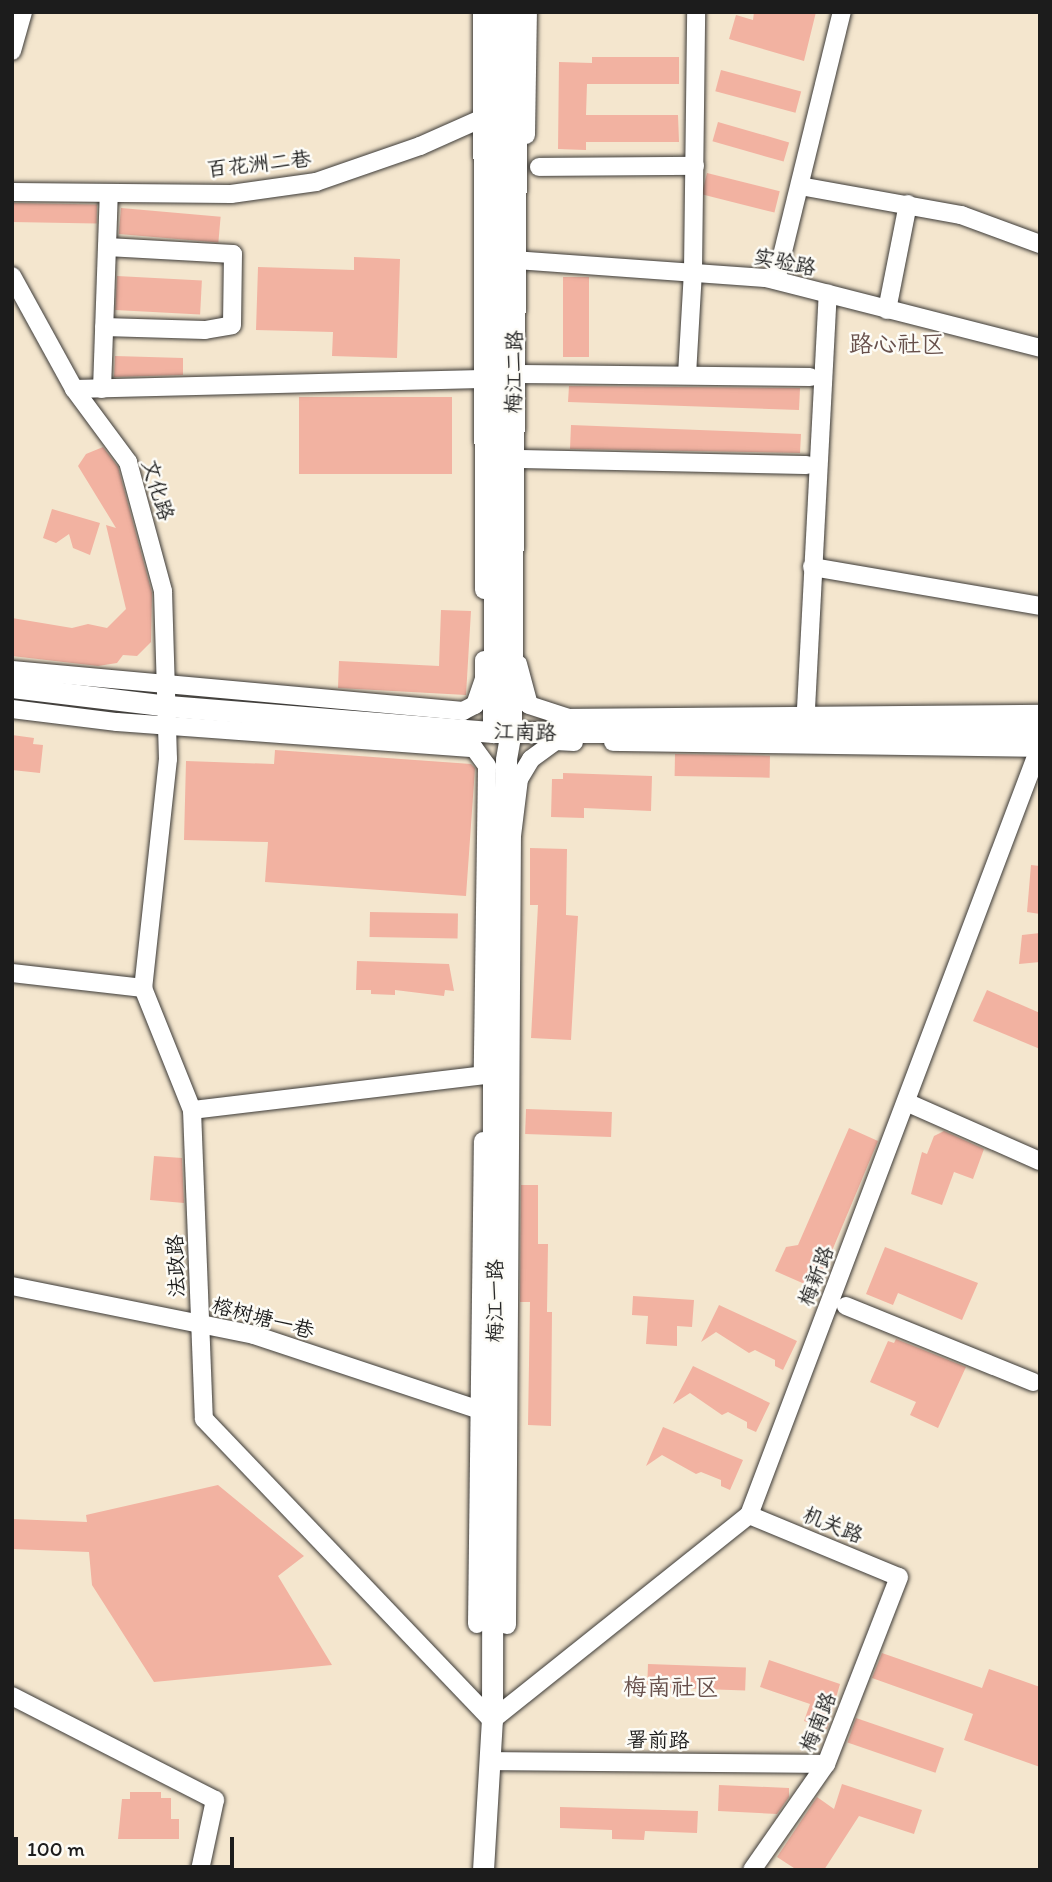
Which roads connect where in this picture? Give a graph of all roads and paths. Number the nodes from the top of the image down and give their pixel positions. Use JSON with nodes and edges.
{"nodes":[{"id":1,"x":23,"y":12,"type":"edge"},
{"id":2,"x":482,"y":12,"type":"edge"},
{"id":3,"x":499,"y":12,"type":"edge"},
{"id":4,"x":517,"y":12,"type":"edge"},
{"id":5,"x":528,"y":12,"type":"edge"},
{"id":6,"x":696,"y":12,"type":"edge"},
{"id":7,"x":842,"y":12,"type":"edge"},
{"id":8,"x":12,"y":51,"type":"edge"},
{"id":9,"x":490,"y":115,"type":"junction"},
{"id":10,"x":695,"y":166,"type":"junction"},
{"id":11,"x":539,"y":167,"type":"dead end"},
{"id":12,"x":800,"y":186,"type":"junction"},
{"id":13,"x":12,"y":192,"type":"edge"},
{"id":14,"x":109,"y":193,"type":"junction"},
{"id":15,"x":908,"y":204,"type":"junction"},
{"id":16,"x":1040,"y":244,"type":"edge"},
{"id":17,"x":107,"y":247,"type":"junction"},
{"id":18,"x":515,"y":260,"type":"junction"},
{"id":19,"x":693,"y":271,"type":"junction"},
{"id":20,"x":12,"y":276,"type":"edge"},
{"id":21,"x":776,"y":280,"type":"junction"},
{"id":22,"x":828,"y":294,"type":"junction"},
{"id":23,"x":887,"y":310,"type":"junction"},
{"id":24,"x":104,"y":327,"type":"junction"},
{"id":25,"x":1040,"y":348,"type":"edge"},
{"id":26,"x":519,"y":374,"type":"dead end"},
{"id":27,"x":687,"y":375,"type":"junction"},
{"id":28,"x":810,"y":377,"type":"dead end"},
{"id":29,"x":490,"y":379,"type":"junction"},
{"id":30,"x":102,"y":388,"type":"junction"},
{"id":31,"x":74,"y":389,"type":"junction"},
{"id":32,"x":518,"y":459,"type":"dead end"},
{"id":33,"x":807,"y":465,"type":"dead end"},
{"id":34,"x":812,"y":567,"type":"junction"},
{"id":35,"x":1040,"y":606,"type":"edge"},
{"id":36,"x":12,"y":670,"type":"edge"},
{"id":37,"x":12,"y":687,"type":"edge"},
{"id":38,"x":168,"y":706,"type":"junction"},
{"id":39,"x":12,"y":709,"type":"edge"},
{"id":40,"x":1040,"y":714,"type":"edge"},
{"id":41,"x":502,"y":732,"type":"junction"},
{"id":42,"x":1040,"y":732,"type":"edge"},
{"id":43,"x":805,"y":733,"type":"junction"},
{"id":44,"x":1040,"y":747,"type":"edge"},
{"id":45,"x":12,"y":973,"type":"edge"},
{"id":46,"x":143,"y":989,"type":"junction"},
{"id":47,"x":488,"y":1074,"type":"junction"},
{"id":48,"x":906,"y":1102,"type":"junction"},
{"id":49,"x":192,"y":1110,"type":"junction"},
{"id":50,"x":1040,"y":1161,"type":"edge"},
{"id":51,"x":12,"y":1286,"type":"edge"},
{"id":52,"x":846,"y":1306,"type":"dead end"},
{"id":53,"x":201,"y":1325,"type":"junction"},
{"id":54,"x":1033,"y":1382,"type":"dead end"},
{"id":55,"x":488,"y":1413,"type":"junction"},
{"id":56,"x":749,"y":1515,"type":"junction"},
{"id":57,"x":899,"y":1577,"type":"joint"},
{"id":58,"x":477,"y":1624,"type":"dead end"},
{"id":59,"x":507,"y":1625,"type":"dead end"},
{"id":60,"x":12,"y":1696,"type":"edge"},
{"id":61,"x":492,"y":1720,"type":"junction"},
{"id":62,"x":489,"y":1761,"type":"junction"},
{"id":63,"x":826,"y":1765,"type":"junction"},
{"id":64,"x":200,"y":1870,"type":"edge"},
{"id":65,"x":483,"y":1870,"type":"edge"},
{"id":66,"x":752,"y":1870,"type":"edge"}],
"edges":[{"from":1,"to":8,"type":"street"},
{"from":2,"to":9,"type":"street"},
{"from":3,"to":9,"type":"main road","name":"梅江二路"},
{"from":4,"to":18,"type":"main road","name":"梅江二路"},
{"from":5,"to":40,"type":"street"},
{"from":6,"to":10,"type":"street"},
{"from":7,"to":12,"type":"street"},
{"from":9,"to":14,"type":"street","name":"百花洲二巷"},
{"from":9,"to":29,"type":"main road","name":"梅江二路"},
{"from":10,"to":11,"type":"street"},
{"from":10,"to":19,"type":"street"},
{"from":12,"to":15,"type":"street"},
{"from":12,"to":21,"type":"street"},
{"from":13,"to":14,"type":"street","name":"百花洲二巷"},
{"from":14,"to":17,"type":"street"},
{"from":15,"to":16,"type":"street"},
{"from":15,"to":23,"type":"street"},
{"from":17,"to":24,"type":"street"},
{"from":17,"to":24,"type":"street"},
{"from":18,"to":19,"type":"street","name":"实验路"},
{"from":18,"to":41,"type":"main road","name":"梅江二路"},
{"from":19,"to":21,"type":"street","name":"实验路"},
{"from":19,"to":27,"type":"street"},
{"from":20,"to":31,"type":"street","name":"文化路"},
{"from":21,"to":22,"type":"street","name":"实验路"},
{"from":22,"to":23,"type":"street","name":"实验路"},
{"from":22,"to":34,"type":"street"},
{"from":23,"to":25,"type":"street","name":"实验路"},
{"from":24,"to":30,"type":"street"},
{"from":26,"to":27,"type":"street"},
{"from":27,"to":28,"type":"street"},
{"from":29,"to":30,"type":"street"},
{"from":29,"to":38,"type":"street"},
{"from":29,"to":41,"type":"main road","name":"梅江二路"},
{"from":30,"to":31,"type":"street"},
{"from":31,"to":38,"type":"street","name":"文化路"},
{"from":32,"to":33,"type":"street"},
{"from":34,"to":35,"type":"street"},
{"from":34,"to":43,"type":"street"},
{"from":36,"to":38,"type":"street"},
{"from":37,"to":38,"type":"main road","name":"江南路"},
{"from":38,"to":39,"type":"street"},
{"from":38,"to":41,"type":"main road","name":"江南路"},
{"from":38,"to":46,"type":"street","name":"法政路"},
{"from":38,"to":47,"type":"street"},
{"from":41,"to":43,"type":"main road","name":"江南路"},
{"from":41,"to":47,"type":"main road","name":"梅江一路"},
{"from":42,"to":43,"type":"main road","name":"江南路"},
{"from":44,"to":48,"type":"street","name":"梅新路"},
{"from":44,"to":59,"type":"street"},
{"from":45,"to":46,"type":"street"},
{"from":46,"to":49,"type":"street","name":"法政路"},
{"from":47,"to":49,"type":"street"},
{"from":47,"to":55,"type":"main road","name":"梅江一路"},
{"from":48,"to":50,"type":"street"},
{"from":48,"to":56,"type":"street","name":"梅新路"},
{"from":49,"to":53,"type":"street","name":"法政路"},
{"from":51,"to":53,"type":"street","name":"榕树塘一巷"},
{"from":52,"to":54,"type":"street"},
{"from":53,"to":55,"type":"street","name":"榕树塘一巷"},
{"from":53,"to":61,"type":"street","name":"法政路"},
{"from":55,"to":58,"type":"street"},
{"from":55,"to":61,"type":"main road","name":"梅江一路"},
{"from":56,"to":57,"type":"street","name":"机关路"},
{"from":56,"to":61,"type":"street"},
{"from":57,"to":63,"type":"street","name":"梅南路"},
{"from":60,"to":64,"type":"street"},
{"from":61,"to":62,"type":"main road","name":"梅江一路"},
{"from":62,"to":63,"type":"street","name":"署前路"},
{"from":62,"to":65,"type":"main road","name":"梅江一路"},
{"from":63,"to":66,"type":"street","name":"梅南路"}]}
